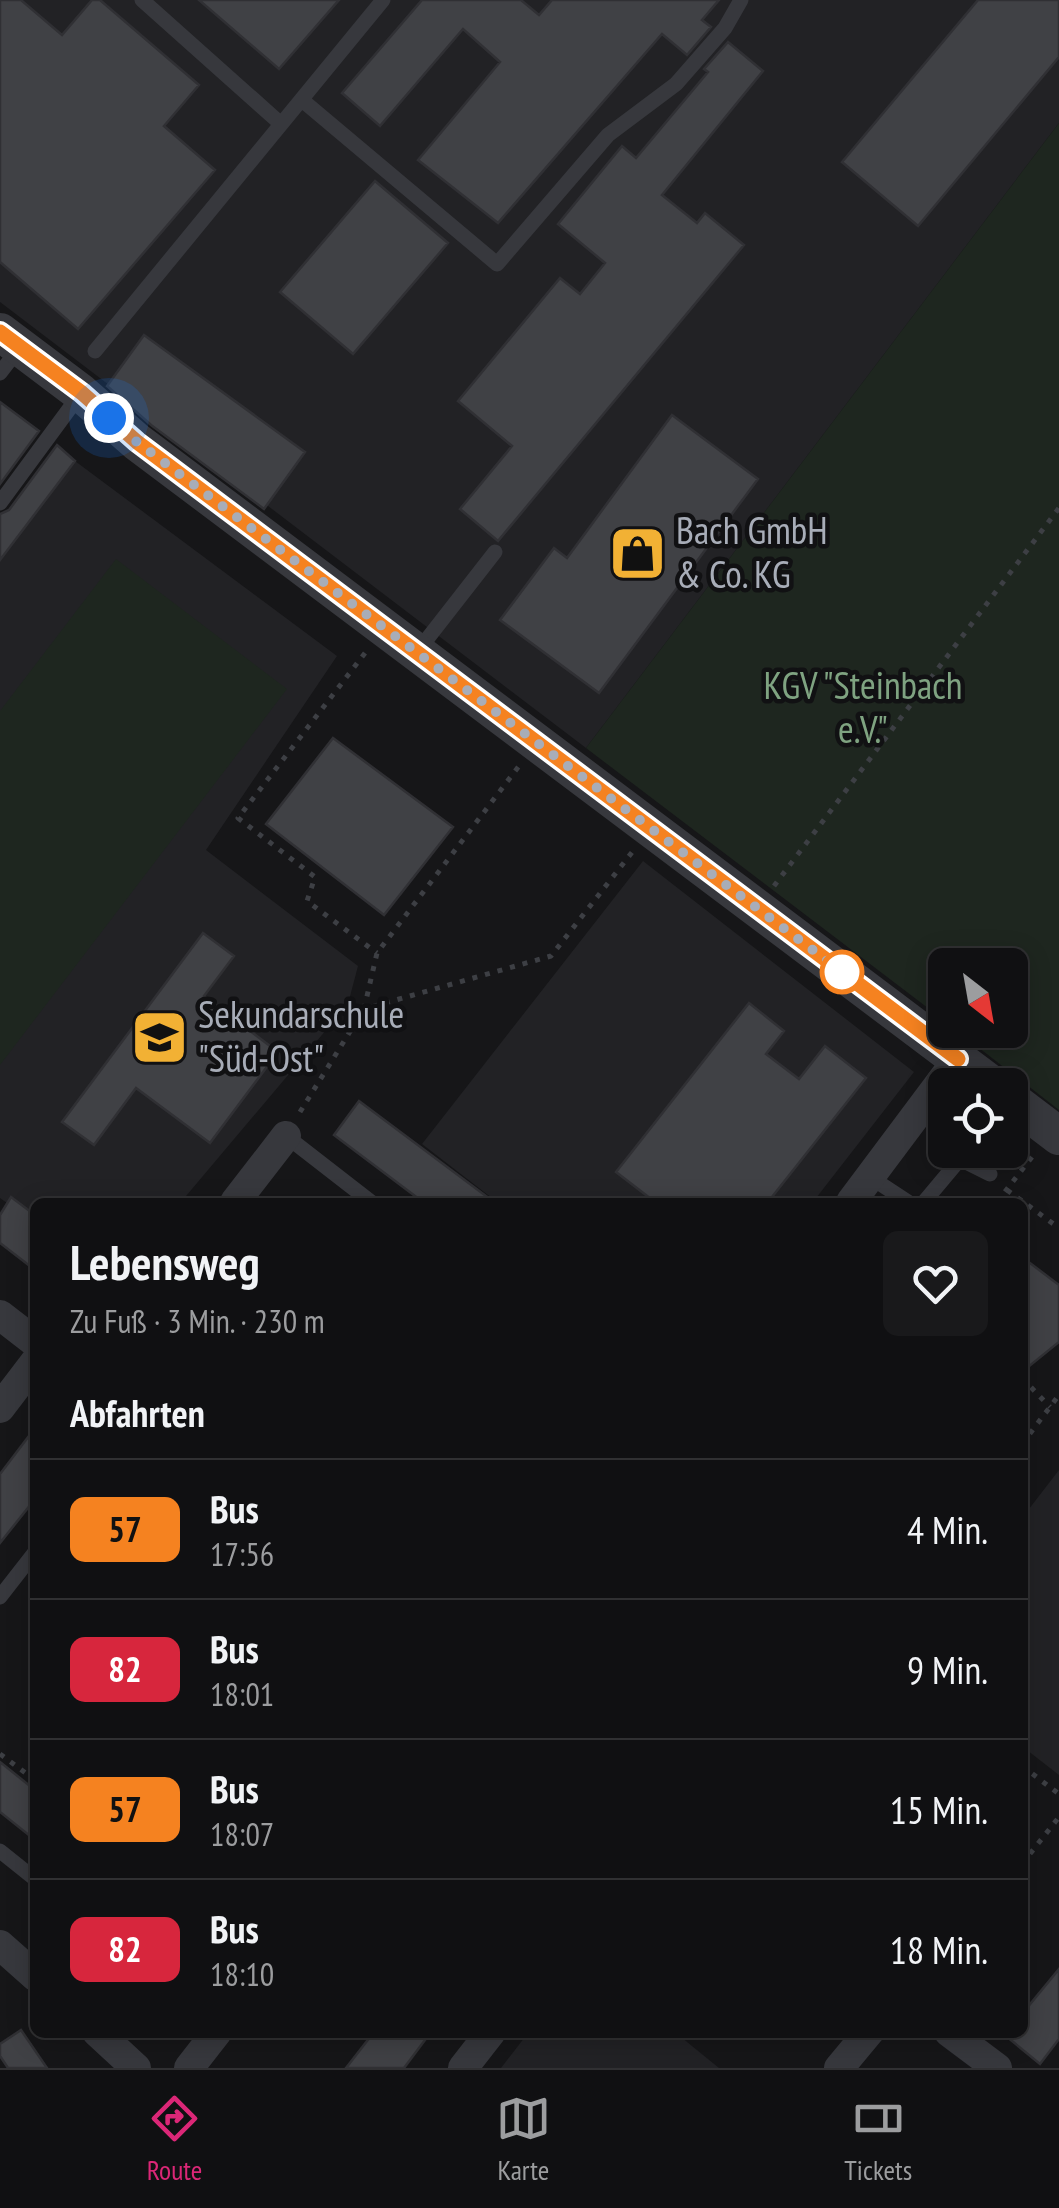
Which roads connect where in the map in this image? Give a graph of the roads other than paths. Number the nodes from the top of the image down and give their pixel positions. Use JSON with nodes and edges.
{"nodes":[{"id":1,"x":142,"y":0,"type":"edge"},
{"id":2,"x":383,"y":0,"type":"edge"},
{"id":3,"x":741,"y":0,"type":"edge"},
{"id":4,"x":302,"y":100,"type":"junction"},
{"id":5,"x":282,"y":124,"type":"junction"},
{"id":6,"x":7,"y":351,"type":"edge"},
{"id":7,"x":96,"y":352,"type":"dead end"},
{"id":8,"x":82,"y":393,"type":"junction"},
{"id":9,"x":0,"y":504,"type":"edge"},
{"id":10,"x":495,"y":552,"type":"dead end"},
{"id":11,"x":416,"y":652,"type":"junction"},
{"id":12,"x":958,"y":1059,"type":"junction"},
{"id":13,"x":970,"y":1068,"type":"edge"},
{"id":14,"x":1028,"y":1113,"type":"edge"},
{"id":15,"x":1055,"y":1134,"type":"edge"},
{"id":16,"x":286,"y":1136,"type":"joint"},
{"id":17,"x":990,"y":1174,"type":"dead end"},
{"id":18,"x":870,"y":1177,"type":"junction"},
{"id":19,"x":237,"y":1198,"type":"edge"},
{"id":20,"x":366,"y":1198,"type":"edge"},
{"id":21,"x":854,"y":1198,"type":"edge"},
{"id":22,"x":902,"y":1198,"type":"edge"},
{"id":23,"x":927,"y":1198,"type":"edge"},
{"id":24,"x":0,"y":1316,"type":"edge"},
{"id":25,"x":30,"y":1338,"type":"edge"},
{"id":26,"x":30,"y":1369,"type":"edge"},
{"id":27,"x":0,"y":1408,"type":"edge"},
{"id":28,"x":30,"y":1558,"type":"edge"},
{"id":29,"x":0,"y":1597,"type":"edge"},
{"id":30,"x":0,"y":1851,"type":"edge"},
{"id":31,"x":30,"y":1875,"type":"edge"},
{"id":32,"x":0,"y":1945,"type":"edge"},
{"id":33,"x":30,"y":1972,"type":"edge"},
{"id":34,"x":104,"y":2038,"type":"edge"},
{"id":35,"x":212,"y":2038,"type":"edge"},
{"id":36,"x":486,"y":2038,"type":"edge"},
{"id":37,"x":864,"y":2038,"type":"edge"},
{"id":38,"x":957,"y":2038,"type":"edge"},
{"id":39,"x":136,"y":2068,"type":"edge"},
{"id":40,"x":189,"y":2068,"type":"edge"},
{"id":41,"x":463,"y":2068,"type":"edge"},
{"id":42,"x":838,"y":2068,"type":"edge"},
{"id":43,"x":997,"y":2068,"type":"edge"}],
"edges":[{"from":1,"to":5,"type":"lane"},
{"from":2,"to":4,"type":"lane"},
{"from":3,"to":4,"type":"lane"},
{"from":4,"to":5,"type":"lane"},
{"from":5,"to":7,"type":"lane"},
{"from":6,"to":8,"type":"street"},
{"from":8,"to":9,"type":"lane"},
{"from":8,"to":11,"type":"street"},
{"from":10,"to":11,"type":"lane"},
{"from":11,"to":12,"type":"street"},
{"from":12,"to":13,"type":"street"},
{"from":12,"to":18,"type":"street"},
{"from":14,"to":15,"type":"street"},
{"from":16,"to":19,"type":"street"},
{"from":16,"to":20,"type":"lane"},
{"from":17,"to":23,"type":"lane"},
{"from":18,"to":21,"type":"street"},
{"from":18,"to":22,"type":"lane"},
{"from":24,"to":25,"type":"street"},
{"from":26,"to":27,"type":"street"},
{"from":28,"to":29,"type":"lane"},
{"from":30,"to":31,"type":"lane"},
{"from":32,"to":33,"type":"street"},
{"from":34,"to":39,"type":"street"},
{"from":35,"to":40,"type":"street"},
{"from":36,"to":41,"type":"street"},
{"from":37,"to":42,"type":"street"},
{"from":38,"to":43,"type":"street"}]}
